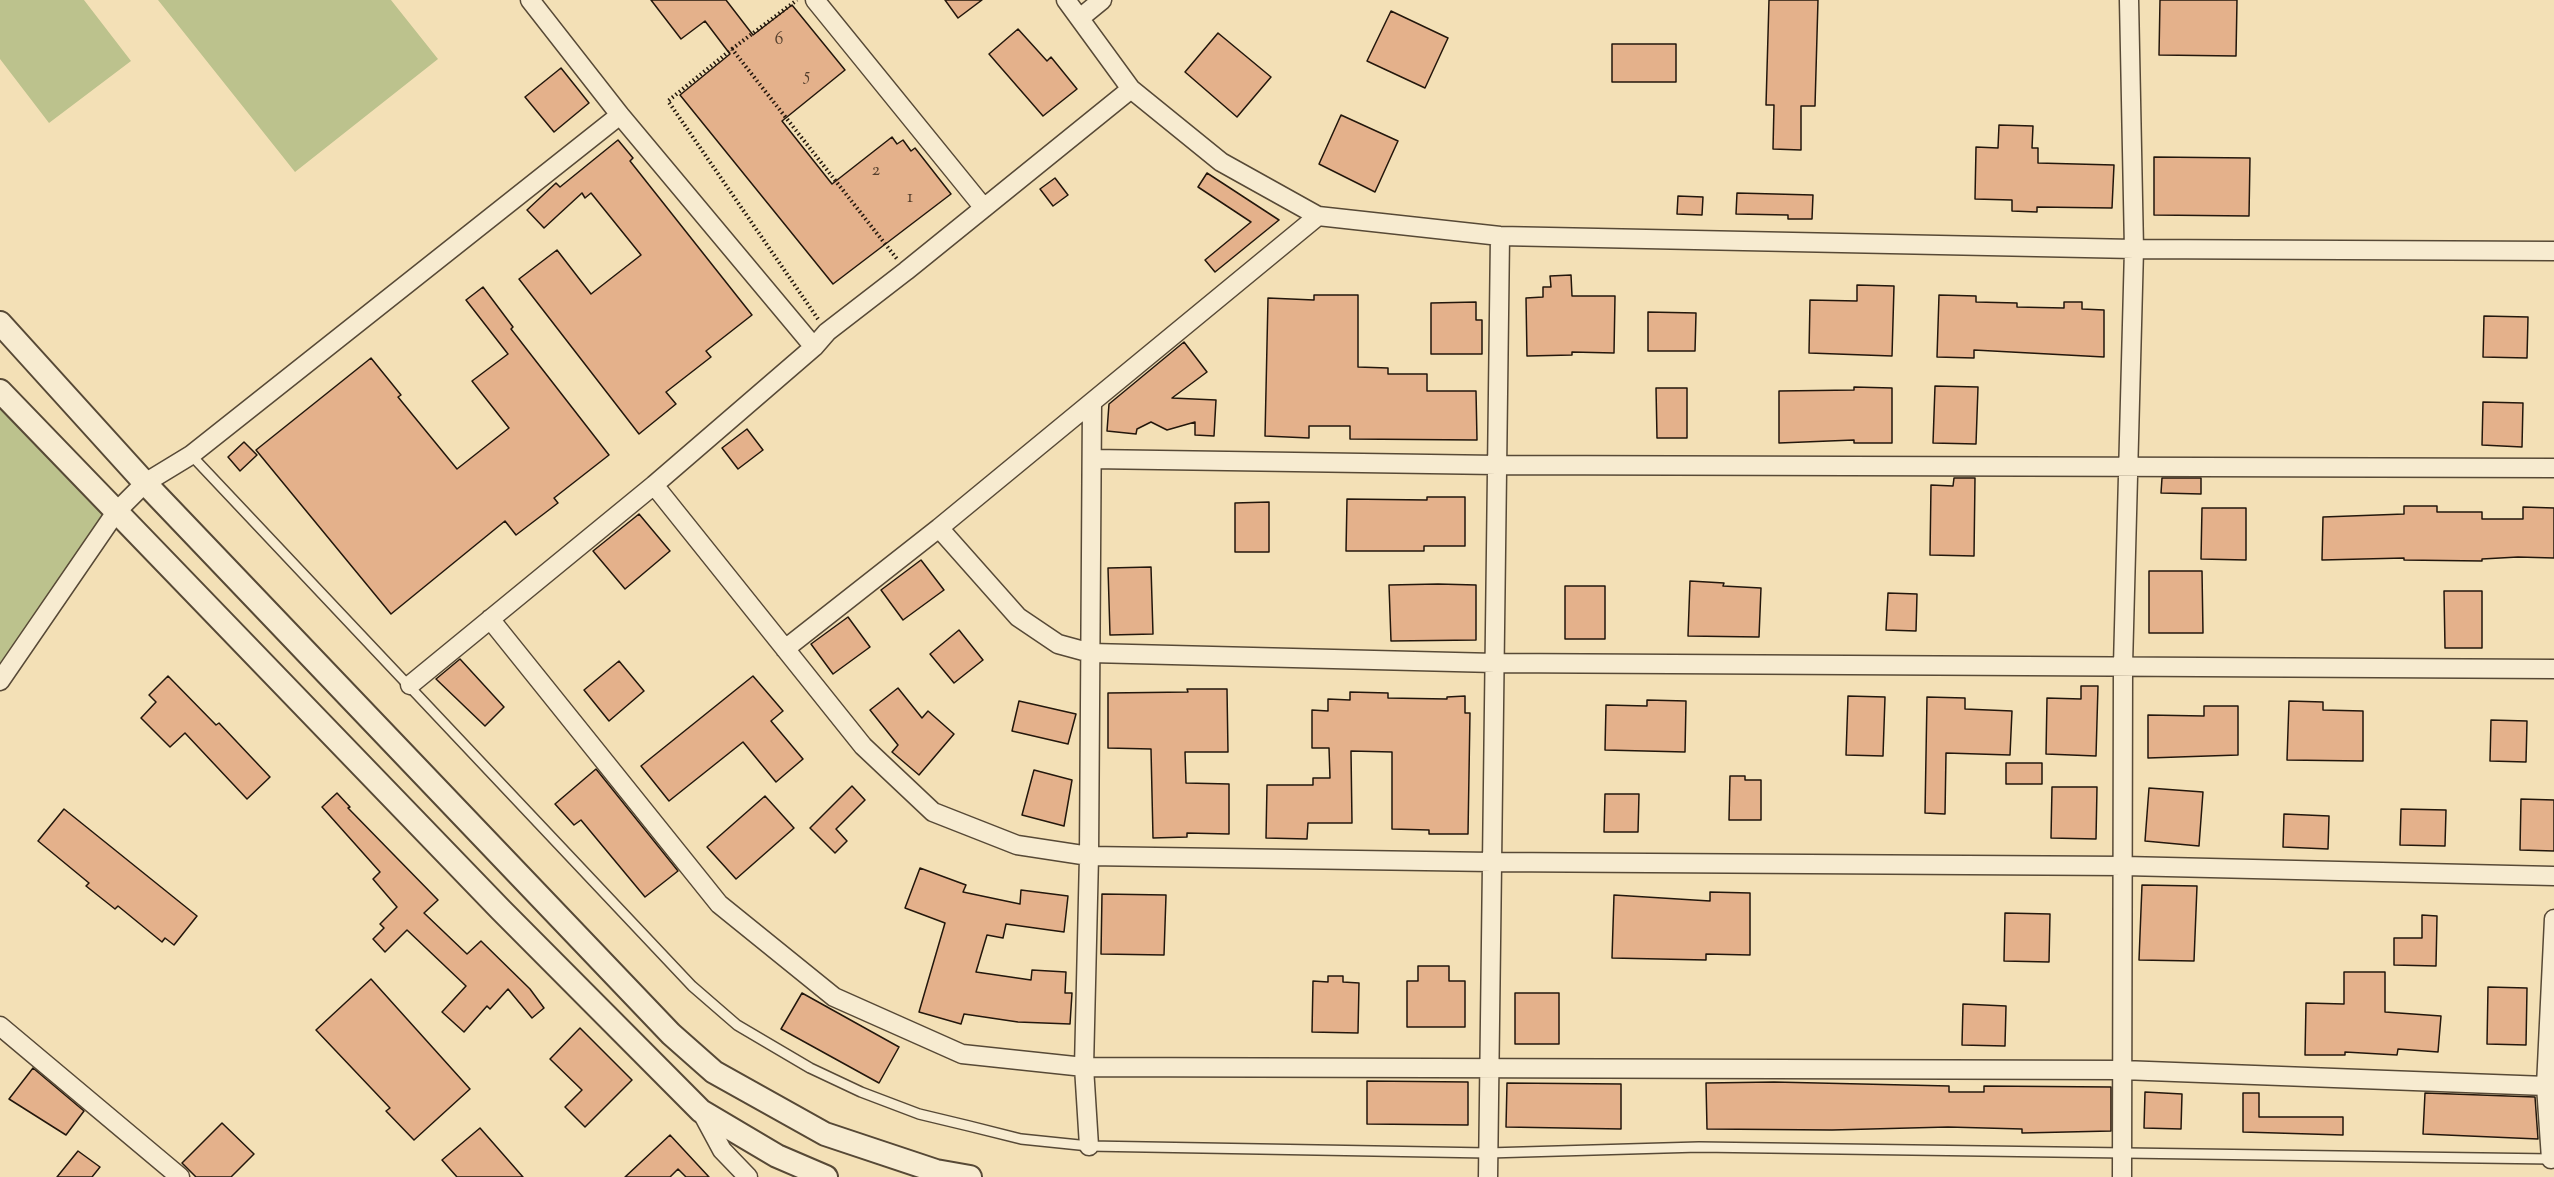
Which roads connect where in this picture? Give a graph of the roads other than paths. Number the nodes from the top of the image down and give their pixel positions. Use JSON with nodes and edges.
{"nodes":[{"id":1,"x":530,"y":0,"type":"edge"},
{"id":2,"x":815,"y":0,"type":"edge"},
{"id":3,"x":1066,"y":0,"type":"edge"},
{"id":4,"x":1102,"y":0,"type":"edge"},
{"id":5,"x":2130,"y":0,"type":"edge"},
{"id":6,"x":1080,"y":18,"type":"junction"},
{"id":7,"x":1131,"y":89,"type":"junction"},
{"id":8,"x":620,"y":115,"type":"junction"},
{"id":9,"x":984,"y":208,"type":"junction"},
{"id":10,"x":1318,"y":216,"type":"junction"},
{"id":11,"x":1500,"y":236,"type":"junction"},
{"id":12,"x":2134,"y":249,"type":"junction"},
{"id":13,"x":2554,"y":250,"type":"edge"},
{"id":14,"x":0,"y":323,"type":"edge"},
{"id":15,"x":814,"y":347,"type":"junction"},
{"id":16,"x":0,"y":391,"type":"edge"},
{"id":17,"x":1092,"y":403,"type":"junction"},
{"id":18,"x":191,"y":455,"type":"junction"},
{"id":19,"x":1092,"y":459,"type":"junction"},
{"id":20,"x":1497,"y":465,"type":"junction"},
{"id":21,"x":2127,"y":467,"type":"junction"},
{"id":22,"x":2554,"y":468,"type":"edge"},
{"id":23,"x":145,"y":483,"type":"junction"},
{"id":24,"x":654,"y":485,"type":"junction"},
{"id":25,"x":116,"y":512,"type":"junction"},
{"id":26,"x":939,"y":528,"type":"junction"},
{"id":27,"x":490,"y":619,"type":"junction"},
{"id":28,"x":785,"y":649,"type":"junction"},
{"id":29,"x":1091,"y":653,"type":"junction"},
{"id":30,"x":1495,"y":663,"type":"junction"},
{"id":31,"x":2123,"y":665,"type":"junction"},
{"id":32,"x":2554,"y":669,"type":"edge"},
{"id":33,"x":0,"y":681,"type":"edge"},
{"id":34,"x":410,"y":685,"type":"junction"},
{"id":35,"x":1089,"y":856,"type":"junction"},
{"id":36,"x":1492,"y":862,"type":"junction"},
{"id":37,"x":2124,"y":866,"type":"junction"},
{"id":38,"x":2554,"y":876,"type":"edge"},
{"id":39,"x":2554,"y":919,"type":"edge"},
{"id":40,"x":0,"y":1026,"type":"edge"},
{"id":41,"x":1084,"y":1067,"type":"junction"},
{"id":42,"x":1489,"y":1068,"type":"junction"},
{"id":43,"x":2122,"y":1070,"type":"junction"},
{"id":44,"x":2546,"y":1086,"type":"junction"},
{"id":45,"x":701,"y":1111,"type":"junction"},
{"id":46,"x":1089,"y":1146,"type":"junction"},
{"id":47,"x":1488,"y":1153,"type":"junction"},
{"id":48,"x":2121,"y":1153,"type":"junction"},
{"id":49,"x":2553,"y":1159,"type":"edge"},
{"id":50,"x":180,"y":1177,"type":"edge"},
{"id":51,"x":748,"y":1177,"type":"edge"},
{"id":52,"x":826,"y":1177,"type":"edge"},
{"id":53,"x":970,"y":1177,"type":"edge"},
{"id":54,"x":1488,"y":1177,"type":"edge"},
{"id":55,"x":2122,"y":1177,"type":"edge"}],
"edges":[{"from":1,"to":8,"type":"street"},
{"from":2,"to":9,"type":"street"},
{"from":3,"to":6,"type":"street"},
{"from":4,"to":6,"type":"street"},
{"from":5,"to":12,"type":"street"},
{"from":6,"to":7,"type":"street"},
{"from":7,"to":9,"type":"street"},
{"from":7,"to":10,"type":"street"},
{"from":8,"to":15,"type":"street"},
{"from":8,"to":18,"type":"street"},
{"from":9,"to":15,"type":"street"},
{"from":10,"to":11,"type":"street"},
{"from":10,"to":17,"type":"street"},
{"from":11,"to":12,"type":"street"},
{"from":11,"to":20,"type":"street"},
{"from":12,"to":13,"type":"street"},
{"from":12,"to":21,"type":"street"},
{"from":14,"to":23,"type":"street"},
{"from":15,"to":24,"type":"street"},
{"from":16,"to":25,"type":"street"},
{"from":17,"to":19,"type":"street"},
{"from":17,"to":26,"type":"street"},
{"from":18,"to":23,"type":"street"},
{"from":18,"to":34,"type":"lane"},
{"from":19,"to":20,"type":"street"},
{"from":19,"to":29,"type":"street"},
{"from":20,"to":21,"type":"street"},
{"from":20,"to":30,"type":"street"},
{"from":21,"to":22,"type":"street"},
{"from":21,"to":31,"type":"street"},
{"from":23,"to":25,"type":"street"},
{"from":23,"to":53,"type":"street"},
{"from":24,"to":27,"type":"street"},
{"from":24,"to":28,"type":"street"},
{"from":25,"to":33,"type":"street"},
{"from":25,"to":45,"type":"street"},
{"from":26,"to":28,"type":"street"},
{"from":26,"to":29,"type":"street"},
{"from":27,"to":34,"type":"street"},
{"from":27,"to":41,"type":"street"},
{"from":28,"to":35,"type":"street"},
{"from":29,"to":30,"type":"street"},
{"from":29,"to":35,"type":"street"},
{"from":30,"to":31,"type":"street"},
{"from":30,"to":36,"type":"street"},
{"from":31,"to":32,"type":"street"},
{"from":31,"to":37,"type":"street"},
{"from":34,"to":46,"type":"lane"},
{"from":35,"to":36,"type":"street"},
{"from":35,"to":41,"type":"street"},
{"from":36,"to":37,"type":"street"},
{"from":36,"to":42,"type":"street"},
{"from":37,"to":38,"type":"street"},
{"from":37,"to":43,"type":"street"},
{"from":39,"to":44,"type":"street"},
{"from":40,"to":50,"type":"street"},
{"from":41,"to":42,"type":"street"},
{"from":41,"to":46,"type":"street"},
{"from":42,"to":43,"type":"street"},
{"from":42,"to":47,"type":"street"},
{"from":43,"to":44,"type":"street"},
{"from":43,"to":48,"type":"street"},
{"from":44,"to":49,"type":"street"},
{"from":45,"to":51,"type":"street"},
{"from":45,"to":52,"type":"street"},
{"from":46,"to":47,"type":"lane"},
{"from":47,"to":48,"type":"lane"},
{"from":47,"to":54,"type":"street"},
{"from":48,"to":49,"type":"lane"},
{"from":48,"to":55,"type":"street"}]}
